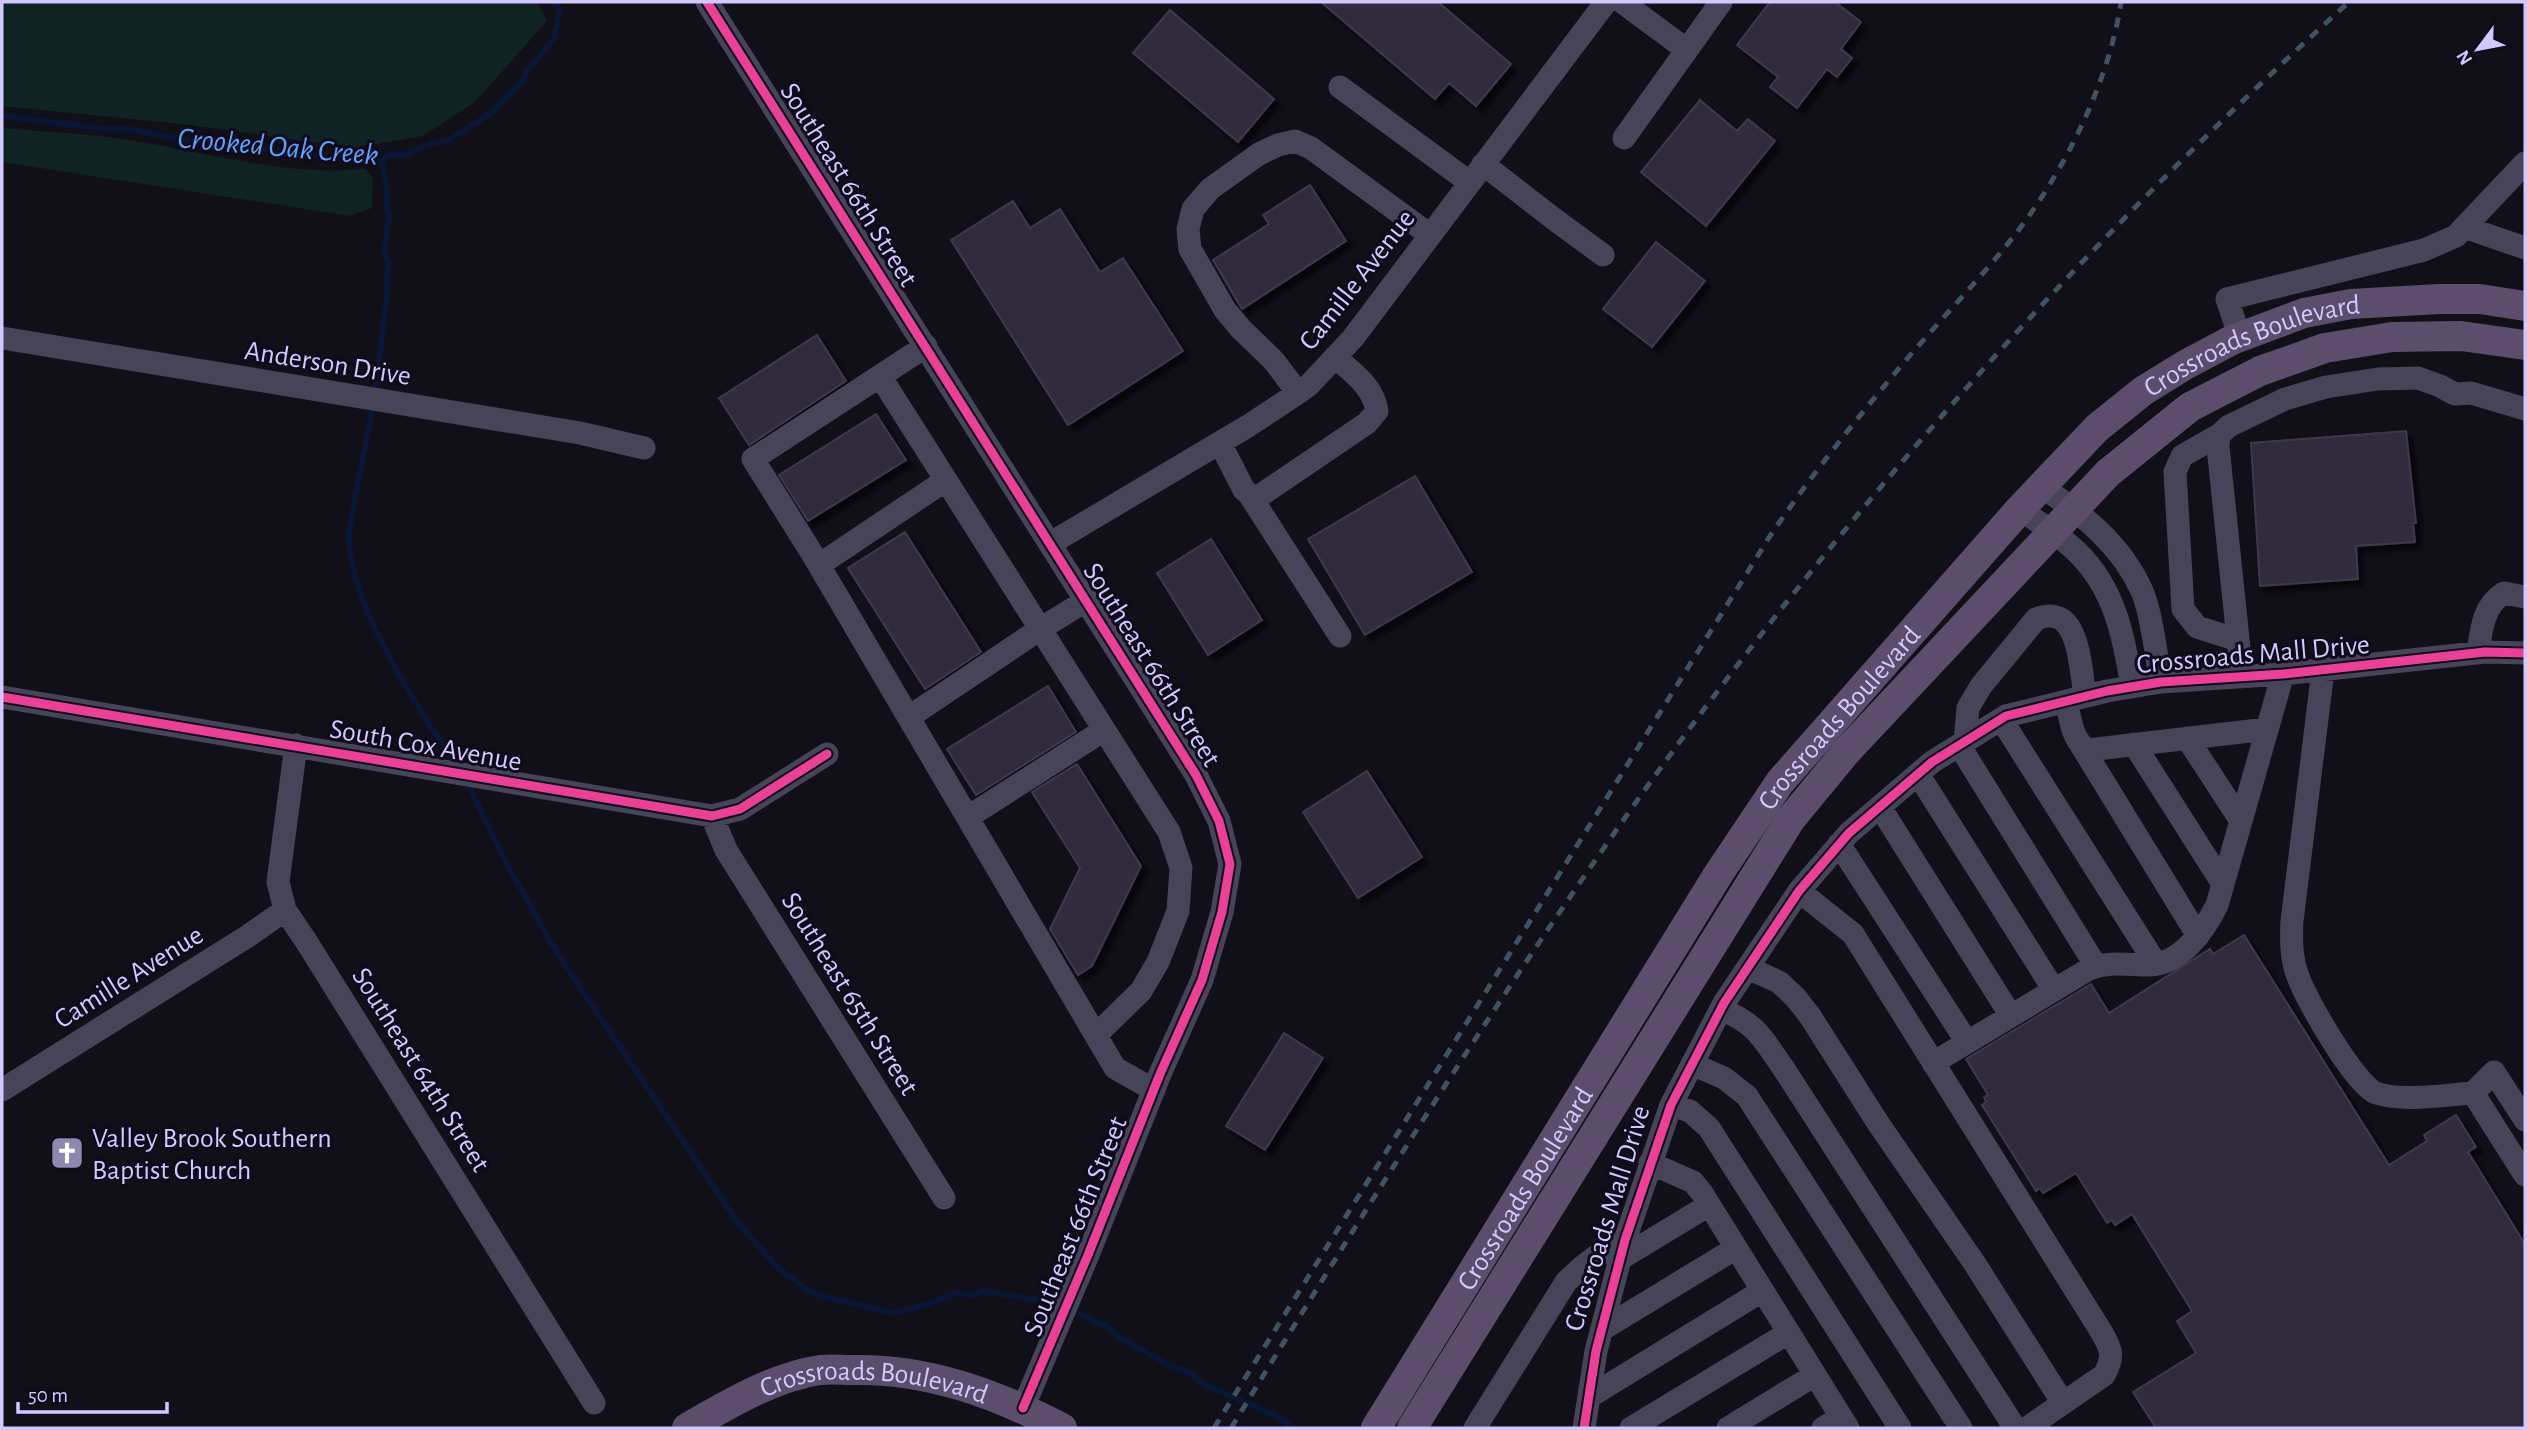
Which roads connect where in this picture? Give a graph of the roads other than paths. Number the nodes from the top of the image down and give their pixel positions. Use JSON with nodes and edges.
{"nodes":[{"id":1,"x":709,"y":2,"type":"edge"},
{"id":2,"x":1606,"y":2,"type":"edge"},
{"id":3,"x":1622,"y":2,"type":"edge"},
{"id":4,"x":1721,"y":2,"type":"edge"},
{"id":5,"x":1687,"y":50,"type":"junction"},
{"id":6,"x":1340,"y":87,"type":"dead end"},
{"id":7,"x":1624,"y":138,"type":"dead end"},
{"id":8,"x":2525,"y":163,"type":"edge"},
{"id":9,"x":1476,"y":173,"type":"junction"},
{"id":10,"x":2464,"y":227,"type":"junction"},
{"id":11,"x":1430,"y":235,"type":"junction"},
{"id":12,"x":2525,"y":248,"type":"edge"},
{"id":13,"x":1604,"y":254,"type":"dead end"},
{"id":14,"x":2525,"y":306,"type":"edge"},
{"id":15,"x":2240,"y":337,"type":"junction"},
{"id":16,"x":2,"y":338,"type":"edge"},
{"id":17,"x":2525,"y":345,"type":"edge"},
{"id":18,"x":926,"y":346,"type":"junction"},
{"id":19,"x":1335,"y":357,"type":"junction"},
{"id":20,"x":880,"y":376,"type":"junction"},
{"id":21,"x":1297,"y":393,"type":"junction"},
{"id":22,"x":2525,"y":410,"type":"edge"},
{"id":23,"x":2219,"y":435,"type":"junction"},
{"id":24,"x":1220,"y":443,"type":"junction"},
{"id":25,"x":644,"y":448,"type":"dead end"},
{"id":26,"x":946,"y":480,"type":"junction"},
{"id":27,"x":2041,"y":486,"type":"junction"},
{"id":28,"x":1249,"y":494,"type":"junction"},
{"id":29,"x":2020,"y":509,"type":"junction"},
{"id":30,"x":2075,"y":510,"type":"junction"},
{"id":31,"x":2053,"y":533,"type":"junction"},
{"id":32,"x":1051,"y":543,"type":"junction"},
{"id":33,"x":819,"y":565,"type":"junction"},
{"id":34,"x":2525,"y":597,"type":"edge"},
{"id":35,"x":1087,"y":600,"type":"junction"},
{"id":36,"x":1040,"y":629,"type":"junction"},
{"id":37,"x":1340,"y":636,"type":"dead end"},
{"id":38,"x":2238,"y":640,"type":"junction"},
{"id":39,"x":2477,"y":653,"type":"junction"},
{"id":40,"x":2525,"y":653,"type":"edge"},
{"id":41,"x":2323,"y":670,"type":"junction"},
{"id":42,"x":2283,"y":674,"type":"junction"},
{"id":43,"x":2242,"y":677,"type":"junction"},
{"id":44,"x":2161,"y":682,"type":"junction"},
{"id":45,"x":2132,"y":687,"type":"junction"},
{"id":46,"x":2,"y":696,"type":"edge"},
{"id":47,"x":2076,"y":699,"type":"junction"},
{"id":48,"x":909,"y":717,"type":"junction"},
{"id":49,"x":2001,"y":719,"type":"junction"},
{"id":50,"x":2267,"y":729,"type":"junction"},
{"id":51,"x":1104,"y":730,"type":"junction"},
{"id":52,"x":2187,"y":738,"type":"junction"},
{"id":53,"x":1962,"y":743,"type":"junction"},
{"id":54,"x":2134,"y":744,"type":"junction"},
{"id":55,"x":296,"y":745,"type":"junction"},
{"id":56,"x":2081,"y":745,"type":"junction"},
{"id":57,"x":827,"y":754,"type":"dead end"},
{"id":58,"x":1918,"y":774,"type":"junction"},
{"id":59,"x":1880,"y":807,"type":"junction"},
{"id":60,"x":712,"y":817,"type":"junction"},
{"id":61,"x":968,"y":817,"type":"junction"},
{"id":62,"x":2241,"y":821,"type":"junction"},
{"id":63,"x":1839,"y":844,"type":"junction"},
{"id":64,"x":2223,"y":884,"type":"junction"},
{"id":65,"x":1799,"y":891,"type":"junction"},
{"id":66,"x":285,"y":910,"type":"junction"},
{"id":67,"x":2198,"y":936,"type":"junction"},
{"id":68,"x":2155,"y":964,"type":"junction"},
{"id":69,"x":2096,"y":966,"type":"junction"},
{"id":70,"x":1748,"y":968,"type":"junction"},
{"id":71,"x":2054,"y":990,"type":"junction"},
{"id":72,"x":1721,"y":1009,"type":"junction"},
{"id":73,"x":2011,"y":1016,"type":"junction"},
{"id":74,"x":1096,"y":1035,"type":"junction"},
{"id":75,"x":1967,"y":1042,"type":"junction"},
{"id":76,"x":1933,"y":1063,"type":"junction"},
{"id":77,"x":1692,"y":1064,"type":"junction"},
{"id":78,"x":2,"y":1090,"type":"edge"},
{"id":79,"x":1154,"y":1090,"type":"junction"},
{"id":80,"x":2473,"y":1093,"type":"junction"},
{"id":81,"x":1671,"y":1105,"type":"junction"},
{"id":82,"x":2525,"y":1121,"type":"edge"},
{"id":83,"x":1650,"y":1163,"type":"junction"},
{"id":84,"x":2525,"y":1173,"type":"edge"},
{"id":85,"x":944,"y":1198,"type":"dead end"},
{"id":86,"x":1710,"y":1205,"type":"junction"},
{"id":87,"x":1736,"y":1248,"type":"junction"},
{"id":88,"x":1623,"y":1250,"type":"junction"},
{"id":89,"x":1762,"y":1290,"type":"junction"},
{"id":90,"x":1603,"y":1329,"type":"junction"},
{"id":91,"x":1788,"y":1333,"type":"junction"},
{"id":92,"x":1815,"y":1375,"type":"junction"},
{"id":93,"x":1589,"y":1397,"type":"junction"},
{"id":94,"x":594,"y":1403,"type":"dead end"},
{"id":95,"x":2063,"y":1404,"type":"junction"},
{"id":96,"x":1023,"y":1408,"type":"junction"},
{"id":97,"x":1837,"y":1425,"type":"edge"},
{"id":98,"x":687,"y":1428,"type":"edge"},
{"id":99,"x":1062,"y":1428,"type":"edge"},
{"id":100,"x":1376,"y":1428,"type":"edge"},
{"id":101,"x":1412,"y":1428,"type":"edge"},
{"id":102,"x":1475,"y":1428,"type":"edge"},
{"id":103,"x":1584,"y":1428,"type":"edge"},
{"id":104,"x":1631,"y":1428,"type":"edge"},
{"id":105,"x":1728,"y":1428,"type":"edge"},
{"id":106,"x":1900,"y":1428,"type":"edge"},
{"id":107,"x":1961,"y":1428,"type":"edge"},
{"id":108,"x":2015,"y":1428,"type":"edge"},
{"id":109,"x":2027,"y":1428,"type":"edge"}],
"edges":[{"from":1,"to":18,"type":"street","name":"Southeast 66th Street"},
{"from":2,"to":9,"type":"street","name":"Camille Avenue"},
{"from":3,"to":5,"type":"street"},
{"from":4,"to":5,"type":"street"},
{"from":5,"to":7,"type":"street"},
{"from":6,"to":9,"type":"street"},
{"from":8,"to":10,"type":"street"},
{"from":9,"to":11,"type":"street","name":"Camille Avenue"},
{"from":9,"to":13,"type":"street"},
{"from":10,"to":12,"type":"street"},
{"from":10,"to":15,"type":"street"},
{"from":11,"to":19,"type":"street","name":"Camille Avenue"},
{"from":11,"to":21,"type":"street"},
{"from":14,"to":15,"type":"main road","name":"Crossroads Boulevard"},
{"from":15,"to":27,"type":"main road","name":"Crossroads Boulevard"},
{"from":16,"to":25,"type":"street","name":"Anderson Drive"},
{"from":17,"to":30,"type":"main road","name":"Crossroads Boulevard"},
{"from":18,"to":20,"type":"street"},
{"from":18,"to":32,"type":"street","name":"Southeast 66th Street"},
{"from":19,"to":21,"type":"street","name":"Camille Avenue"},
{"from":19,"to":28,"type":"street"},
{"from":20,"to":26,"type":"street"},
{"from":20,"to":33,"type":"street"},
{"from":21,"to":24,"type":"street","name":"Camille Avenue"},
{"from":22,"to":23,"type":"street"},
{"from":23,"to":38,"type":"street"},
{"from":23,"to":38,"type":"street"},
{"from":24,"to":28,"type":"street"},
{"from":24,"to":32,"type":"street","name":"Camille Avenue"},
{"from":26,"to":33,"type":"street"},
{"from":26,"to":36,"type":"street"},
{"from":27,"to":29,"type":"main road","name":"Crossroads Boulevard"},
{"from":27,"to":30,"type":"street"},
{"from":28,"to":37,"type":"street"},
{"from":29,"to":31,"type":"street"},
{"from":29,"to":100,"type":"main road","name":"Crossroads Boulevard"},
{"from":30,"to":31,"type":"main road","name":"Crossroads Boulevard"},
{"from":30,"to":44,"type":"street"},
{"from":31,"to":45,"type":"street"},
{"from":31,"to":101,"type":"main road","name":"Crossroads Boulevard"},
{"from":32,"to":35,"type":"street","name":"Southeast 66th Street"},
{"from":33,"to":48,"type":"street"},
{"from":34,"to":39,"type":"street"},
{"from":35,"to":36,"type":"street"},
{"from":35,"to":79,"type":"street","name":"Southeast 66th Street"},
{"from":36,"to":48,"type":"street"},
{"from":36,"to":51,"type":"street"},
{"from":38,"to":43,"type":"street"},
{"from":39,"to":40,"type":"street","name":"Crossroads Mall Drive"},
{"from":39,"to":41,"type":"street","name":"Crossroads Mall Drive"},
{"from":41,"to":42,"type":"street","name":"Crossroads Mall Drive"},
{"from":41,"to":80,"type":"street"},
{"from":42,"to":43,"type":"street","name":"Crossroads Mall Drive"},
{"from":42,"to":50,"type":"street"},
{"from":43,"to":44,"type":"street","name":"Crossroads Mall Drive"},
{"from":44,"to":45,"type":"street","name":"Crossroads Mall Drive"},
{"from":45,"to":47,"type":"street","name":"Crossroads Mall Drive"},
{"from":46,"to":55,"type":"street","name":"South Cox Avenue"},
{"from":47,"to":49,"type":"street","name":"Crossroads Mall Drive"},
{"from":47,"to":53,"type":"street"},
{"from":47,"to":56,"type":"street"},
{"from":48,"to":61,"type":"street"},
{"from":49,"to":53,"type":"street","name":"Crossroads Mall Drive"},
{"from":49,"to":68,"type":"street"},
{"from":50,"to":52,"type":"street"},
{"from":50,"to":62,"type":"street"},
{"from":51,"to":61,"type":"street"},
{"from":51,"to":74,"type":"street"},
{"from":52,"to":54,"type":"street"},
{"from":52,"to":62,"type":"street"},
{"from":53,"to":58,"type":"street","name":"Crossroads Mall Drive"},
{"from":53,"to":69,"type":"street"},
{"from":54,"to":56,"type":"street"},
{"from":54,"to":64,"type":"street"},
{"from":55,"to":60,"type":"street","name":"South Cox Avenue"},
{"from":55,"to":66,"type":"street","name":"Southeast 64th Street"},
{"from":56,"to":67,"type":"street"},
{"from":57,"to":60,"type":"street","name":"South Cox Avenue"},
{"from":58,"to":59,"type":"street","name":"Crossroads Mall Drive"},
{"from":58,"to":71,"type":"street"},
{"from":59,"to":63,"type":"street","name":"Crossroads Mall Drive"},
{"from":59,"to":73,"type":"street"},
{"from":60,"to":85,"type":"street","name":"Southeast 65th Street"},
{"from":61,"to":74,"type":"street"},
{"from":62,"to":64,"type":"street"},
{"from":63,"to":65,"type":"street","name":"Crossroads Mall Drive"},
{"from":63,"to":75,"type":"street"},
{"from":64,"to":67,"type":"street"},
{"from":65,"to":70,"type":"street","name":"Crossroads Mall Drive"},
{"from":65,"to":76,"type":"street"},
{"from":66,"to":78,"type":"street","name":"Camille Avenue"},
{"from":66,"to":94,"type":"street","name":"Southeast 64th Street"},
{"from":67,"to":68,"type":"street"},
{"from":68,"to":69,"type":"street"},
{"from":69,"to":71,"type":"street"},
{"from":70,"to":72,"type":"street","name":"Crossroads Mall Drive"},
{"from":70,"to":95,"type":"street"},
{"from":71,"to":73,"type":"street"},
{"from":72,"to":77,"type":"street","name":"Crossroads Mall Drive"},
{"from":72,"to":108,"type":"street"},
{"from":73,"to":75,"type":"street"},
{"from":74,"to":79,"type":"street"},
{"from":75,"to":76,"type":"street"},
{"from":76,"to":95,"type":"street"},
{"from":77,"to":81,"type":"street","name":"Crossroads Mall Drive"},
{"from":77,"to":107,"type":"street"},
{"from":79,"to":96,"type":"street","name":"Southeast 66th Street"},
{"from":80,"to":82,"type":"street"},
{"from":80,"to":84,"type":"street"},
{"from":81,"to":83,"type":"street","name":"Crossroads Mall Drive"},
{"from":81,"to":106,"type":"street"},
{"from":83,"to":86,"type":"street"},
{"from":83,"to":88,"type":"street","name":"Crossroads Mall Drive"},
{"from":86,"to":87,"type":"street"},
{"from":86,"to":88,"type":"street"},
{"from":87,"to":89,"type":"street"},
{"from":87,"to":90,"type":"street"},
{"from":88,"to":90,"type":"street","name":"Crossroads Mall Drive"},
{"from":88,"to":102,"type":"street"},
{"from":89,"to":91,"type":"street"},
{"from":89,"to":93,"type":"street"},
{"from":90,"to":93,"type":"street","name":"Crossroads Mall Drive"},
{"from":91,"to":92,"type":"street"},
{"from":91,"to":104,"type":"street"},
{"from":92,"to":97,"type":"street"},
{"from":92,"to":105,"type":"street"},
{"from":93,"to":103,"type":"street","name":"Crossroads Mall Drive"},
{"from":95,"to":109,"type":"street"},
{"from":96,"to":98,"type":"main road","name":"Crossroads Boulevard"},
{"from":96,"to":99,"type":"main road","name":"Crossroads Boulevard"}]}
